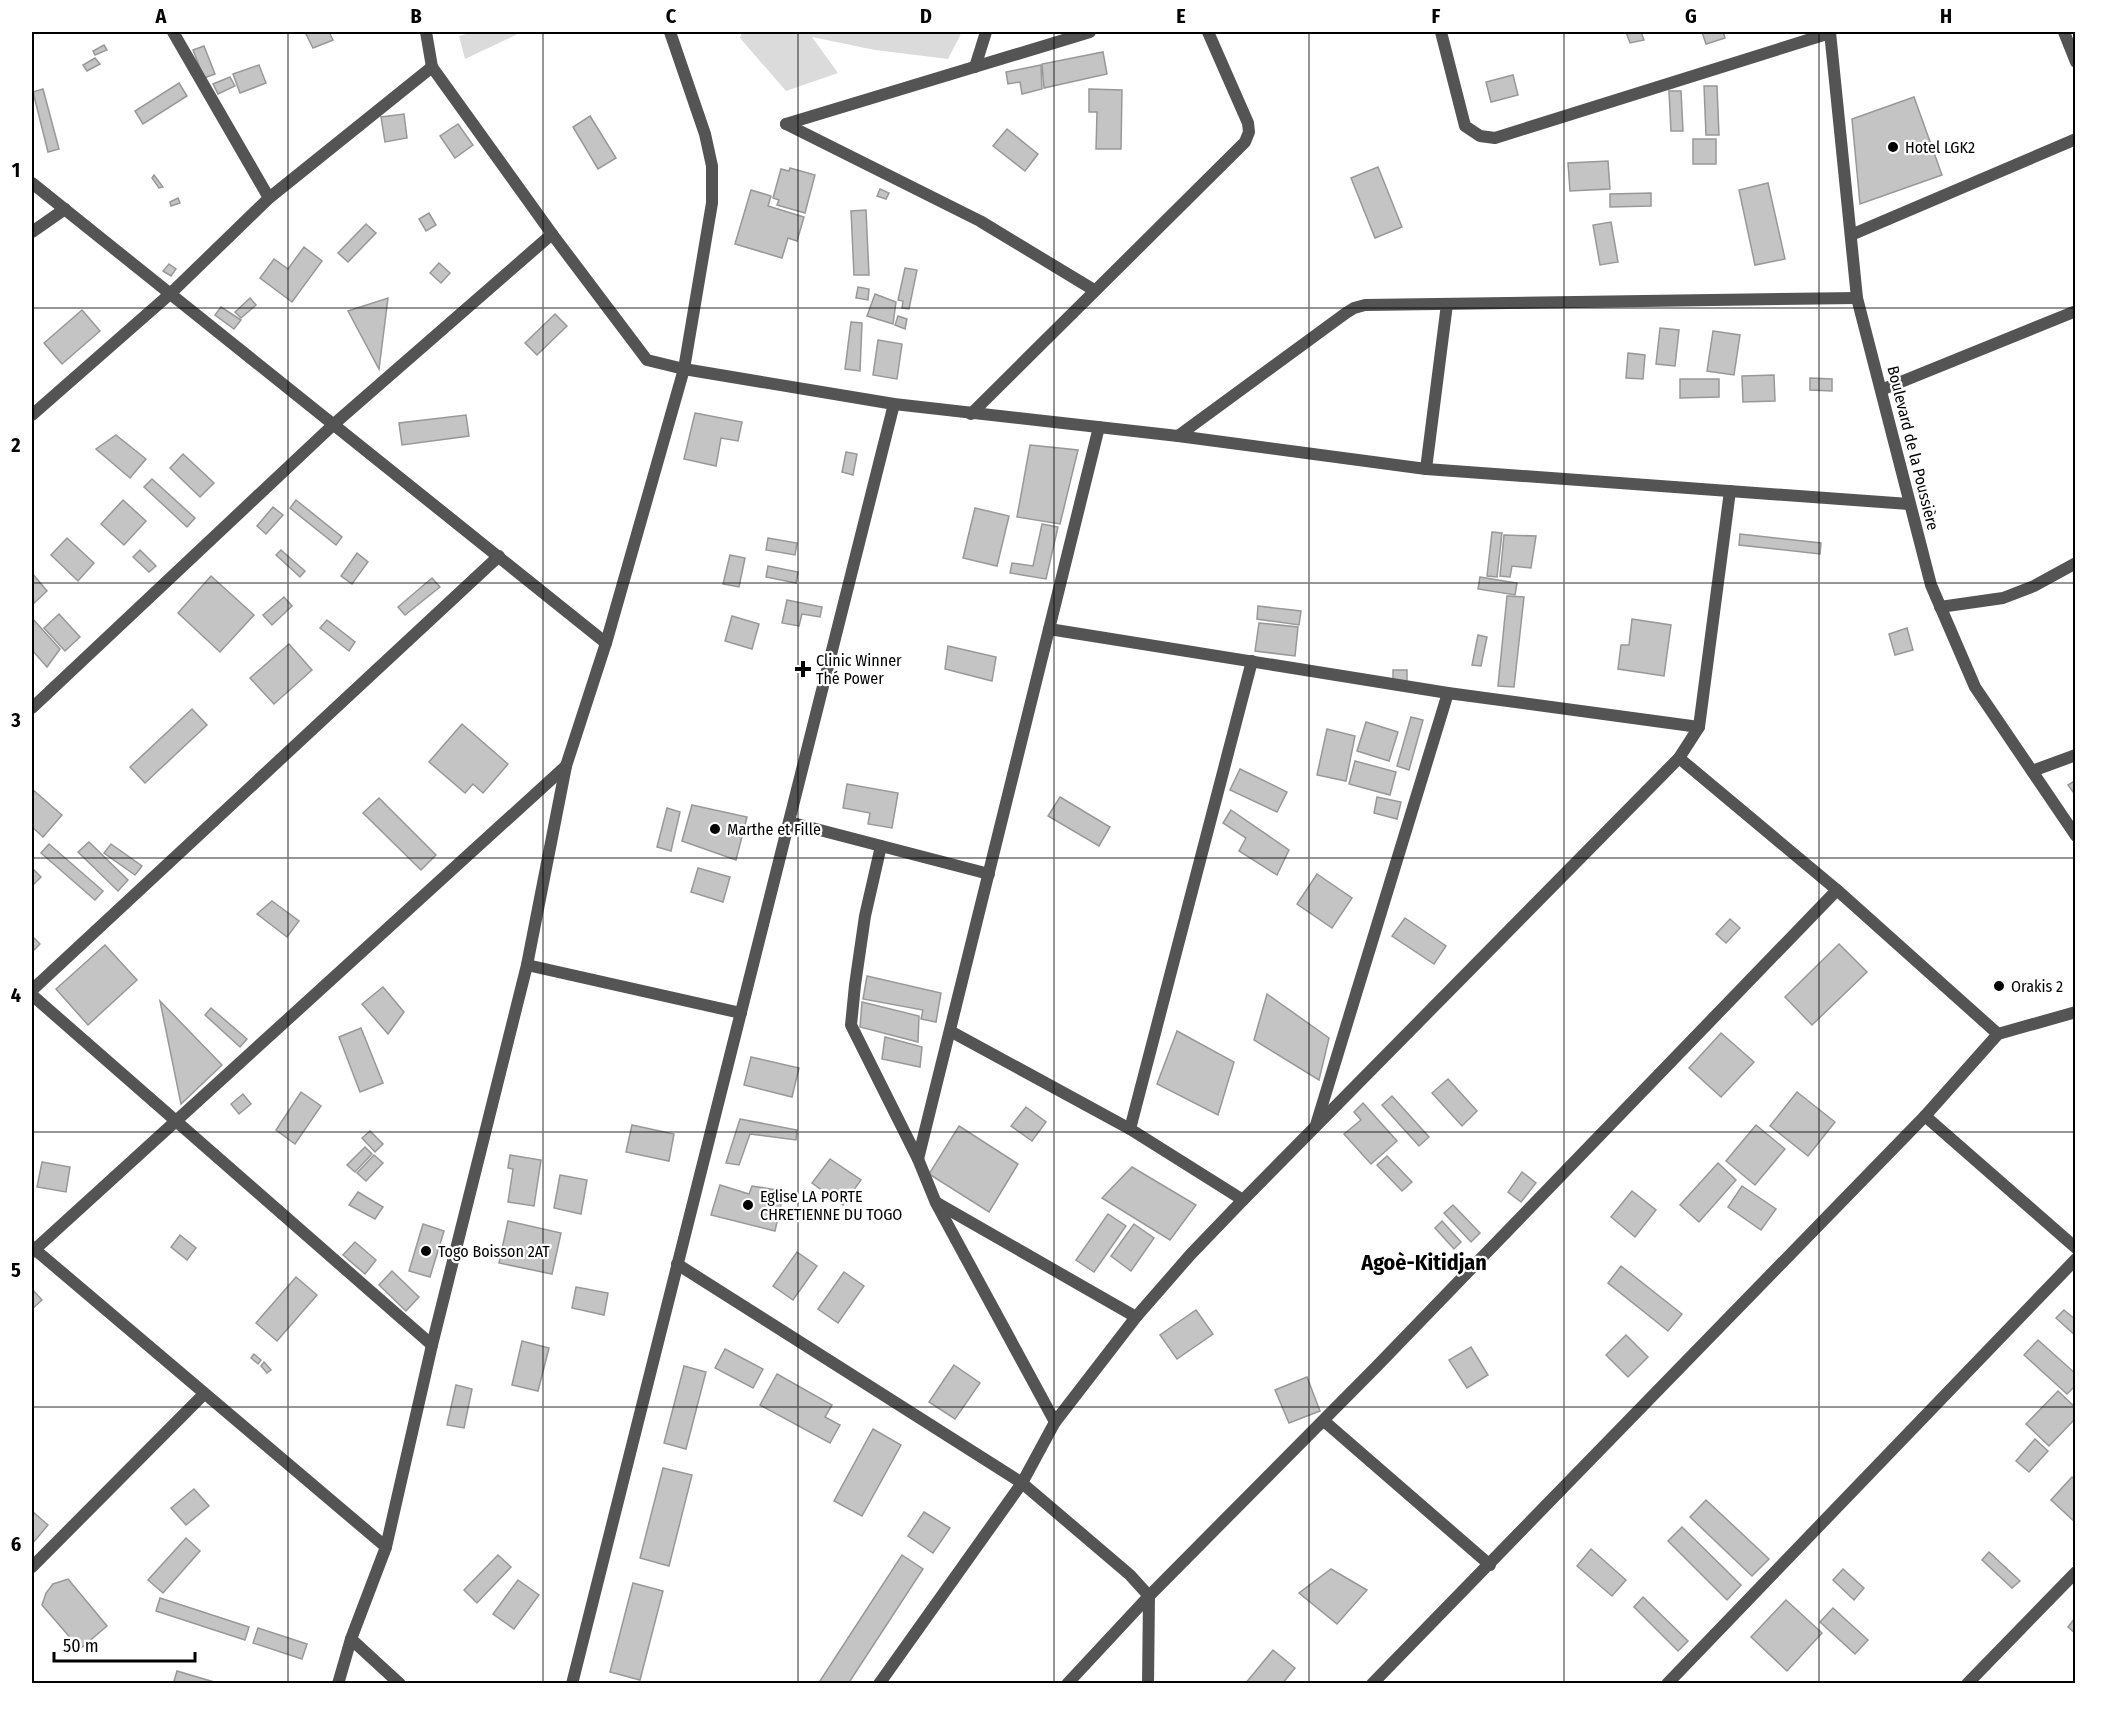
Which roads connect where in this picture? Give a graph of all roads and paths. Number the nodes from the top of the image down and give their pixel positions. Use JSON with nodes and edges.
{"nodes":[{"id":1,"x":173,"y":32,"type":"edge"},
{"id":2,"x":426,"y":32,"type":"edge"},
{"id":3,"x":670,"y":32,"type":"edge"},
{"id":4,"x":986,"y":32,"type":"edge"},
{"id":5,"x":1090,"y":32,"type":"edge"},
{"id":6,"x":1208,"y":32,"type":"edge"},
{"id":7,"x":1441,"y":32,"type":"edge"},
{"id":8,"x":1830,"y":32,"type":"edge"},
{"id":9,"x":2064,"y":32,"type":"edge"},
{"id":10,"x":2076,"y":62,"type":"edge"},
{"id":11,"x":432,"y":67,"type":"junction"},
{"id":12,"x":975,"y":67,"type":"junction"},
{"id":13,"x":2076,"y":139,"type":"edge"},
{"id":14,"x":32,"y":183,"type":"edge"},
{"id":15,"x":269,"y":198,"type":"junction"},
{"id":16,"x":65,"y":209,"type":"junction"},
{"id":17,"x":32,"y":232,"type":"edge"},
{"id":18,"x":552,"y":234,"type":"junction"},
{"id":19,"x":1851,"y":235,"type":"junction"},
{"id":20,"x":1094,"y":290,"type":"junction"},
{"id":21,"x":170,"y":294,"type":"junction"},
{"id":22,"x":1857,"y":298,"type":"junction"},
{"id":23,"x":1447,"y":303,"type":"junction"},
{"id":24,"x":2076,"y":311,"type":"edge"},
{"id":25,"x":684,"y":369,"type":"junction"},
{"id":26,"x":1881,"y":390,"type":"junction"},
{"id":27,"x":894,"y":404,"type":"junction"},
{"id":28,"x":971,"y":414,"type":"junction"},
{"id":29,"x":32,"y":415,"type":"edge"},
{"id":30,"x":334,"y":424,"type":"junction"},
{"id":31,"x":1099,"y":428,"type":"junction"},
{"id":32,"x":1178,"y":436,"type":"junction"},
{"id":33,"x":1426,"y":469,"type":"junction"},
{"id":34,"x":1730,"y":491,"type":"junction"},
{"id":35,"x":1910,"y":504,"type":"junction"},
{"id":36,"x":499,"y":556,"type":"junction"},
{"id":37,"x":2076,"y":563,"type":"edge"},
{"id":38,"x":1940,"y":608,"type":"junction"},
{"id":39,"x":1049,"y":629,"type":"junction"},
{"id":40,"x":606,"y":643,"type":"junction"},
{"id":41,"x":1252,"y":661,"type":"junction"},
{"id":42,"x":1448,"y":693,"type":"junction"},
{"id":43,"x":32,"y":708,"type":"edge"},
{"id":44,"x":1699,"y":727,"type":"junction"},
{"id":45,"x":2076,"y":755,"type":"edge"},
{"id":46,"x":1679,"y":758,"type":"junction"},
{"id":47,"x":566,"y":766,"type":"junction"},
{"id":48,"x":2032,"y":771,"type":"junction"},
{"id":49,"x":789,"y":822,"type":"junction"},
{"id":50,"x":2076,"y":836,"type":"edge"},
{"id":51,"x":880,"y":846,"type":"junction"},
{"id":52,"x":989,"y":874,"type":"junction"},
{"id":53,"x":1837,"y":890,"type":"junction"},
{"id":54,"x":527,"y":965,"type":"junction"},
{"id":55,"x":32,"y":990,"type":"edge"},
{"id":56,"x":32,"y":995,"type":"edge"},
{"id":57,"x":2076,"y":1012,"type":"edge"},
{"id":58,"x":741,"y":1013,"type":"junction"},
{"id":59,"x":950,"y":1031,"type":"junction"},
{"id":60,"x":1998,"y":1034,"type":"junction"},
{"id":61,"x":1925,"y":1116,"type":"junction"},
{"id":62,"x":176,"y":1121,"type":"junction"},
{"id":63,"x":1316,"y":1128,"type":"junction"},
{"id":64,"x":1130,"y":1129,"type":"junction"},
{"id":65,"x":918,"y":1159,"type":"junction"},
{"id":66,"x":1243,"y":1200,"type":"junction"},
{"id":67,"x":936,"y":1203,"type":"junction"},
{"id":68,"x":2076,"y":1248,"type":"edge"},
{"id":69,"x":33,"y":1250,"type":"edge"},
{"id":70,"x":2076,"y":1259,"type":"edge"},
{"id":71,"x":677,"y":1264,"type":"junction"},
{"id":72,"x":1136,"y":1317,"type":"junction"},
{"id":73,"x":432,"y":1345,"type":"junction"},
{"id":74,"x":204,"y":1394,"type":"junction"},
{"id":75,"x":1324,"y":1421,"type":"junction"},
{"id":76,"x":1055,"y":1422,"type":"junction"},
{"id":77,"x":1022,"y":1483,"type":"junction"},
{"id":78,"x":386,"y":1547,"type":"junction"},
{"id":79,"x":1490,"y":1565,"type":"junction"},
{"id":80,"x":32,"y":1567,"type":"edge"},
{"id":81,"x":2076,"y":1572,"type":"edge"},
{"id":82,"x":1149,"y":1596,"type":"junction"},
{"id":83,"x":351,"y":1639,"type":"junction"},
{"id":84,"x":338,"y":1683,"type":"edge"},
{"id":85,"x":400,"y":1683,"type":"edge"},
{"id":86,"x":572,"y":1683,"type":"edge"},
{"id":87,"x":879,"y":1683,"type":"edge"},
{"id":88,"x":1067,"y":1683,"type":"edge"},
{"id":89,"x":1148,"y":1683,"type":"edge"},
{"id":90,"x":1372,"y":1683,"type":"edge"},
{"id":91,"x":1667,"y":1683,"type":"edge"},
{"id":92,"x":1967,"y":1683,"type":"edge"}],
"edges":[{"from":1,"to":15,"type":"street"},
{"from":2,"to":11,"type":"street"},
{"from":3,"to":25,"type":"street"},
{"from":4,"to":12,"type":"street"},
{"from":5,"to":12,"type":"street"},
{"from":6,"to":20,"type":"street"},
{"from":7,"to":8,"type":"street"},
{"from":8,"to":19,"type":"street","name":"Boulevard de la Poussière"},
{"from":9,"to":10,"type":"street"},
{"from":11,"to":15,"type":"street"},
{"from":11,"to":18,"type":"street"},
{"from":12,"to":20,"type":"street"},
{"from":13,"to":19,"type":"street"},
{"from":14,"to":16,"type":"street"},
{"from":15,"to":21,"type":"street"},
{"from":16,"to":17,"type":"street"},
{"from":16,"to":21,"type":"street"},
{"from":18,"to":25,"type":"street"},
{"from":18,"to":30,"type":"street"},
{"from":19,"to":22,"type":"street","name":"Boulevard de la Poussière"},
{"from":20,"to":28,"type":"street"},
{"from":21,"to":29,"type":"street"},
{"from":21,"to":30,"type":"street"},
{"from":22,"to":23,"type":"street"},
{"from":22,"to":26,"type":"street","name":"Boulevard de la Poussière"},
{"from":23,"to":32,"type":"street"},
{"from":23,"to":33,"type":"street"},
{"from":24,"to":26,"type":"street"},
{"from":25,"to":27,"type":"street"},
{"from":25,"to":40,"type":"street"},
{"from":26,"to":35,"type":"street","name":"Boulevard de la Poussière"},
{"from":27,"to":28,"type":"street"},
{"from":27,"to":49,"type":"street"},
{"from":28,"to":31,"type":"street"},
{"from":30,"to":36,"type":"street"},
{"from":30,"to":43,"type":"street"},
{"from":31,"to":32,"type":"street"},
{"from":31,"to":39,"type":"street"},
{"from":32,"to":33,"type":"street"},
{"from":33,"to":34,"type":"street"},
{"from":34,"to":35,"type":"street"},
{"from":34,"to":44,"type":"street"},
{"from":35,"to":38,"type":"street","name":"Boulevard de la Poussière"},
{"from":36,"to":40,"type":"street"},
{"from":36,"to":55,"type":"street"},
{"from":37,"to":38,"type":"street"},
{"from":38,"to":48,"type":"street","name":"Boulevard de la Poussière"},
{"from":39,"to":41,"type":"street"},
{"from":39,"to":52,"type":"street"},
{"from":40,"to":47,"type":"street"},
{"from":41,"to":42,"type":"street"},
{"from":41,"to":64,"type":"street"},
{"from":42,"to":44,"type":"street"},
{"from":42,"to":63,"type":"street"},
{"from":44,"to":46,"type":"street"},
{"from":45,"to":48,"type":"street"},
{"from":46,"to":53,"type":"street"},
{"from":46,"to":63,"type":"street"},
{"from":47,"to":54,"type":"street"},
{"from":47,"to":62,"type":"street"},
{"from":48,"to":50,"type":"street","name":"Boulevard de la Poussière"},
{"from":49,"to":51,"type":"street"},
{"from":49,"to":58,"type":"street"},
{"from":51,"to":52,"type":"street"},
{"from":51,"to":65,"type":"street"},
{"from":52,"to":59,"type":"street"},
{"from":53,"to":60,"type":"street"},
{"from":53,"to":75,"type":"street"},
{"from":54,"to":58,"type":"street"},
{"from":54,"to":73,"type":"street"},
{"from":56,"to":62,"type":"street"},
{"from":57,"to":60,"type":"street"},
{"from":58,"to":71,"type":"street"},
{"from":59,"to":64,"type":"street"},
{"from":59,"to":65,"type":"street"},
{"from":60,"to":61,"type":"street"},
{"from":61,"to":68,"type":"street"},
{"from":61,"to":79,"type":"street"},
{"from":62,"to":69,"type":"street"},
{"from":62,"to":73,"type":"street"},
{"from":63,"to":66,"type":"street"},
{"from":64,"to":66,"type":"street"},
{"from":65,"to":67,"type":"street"},
{"from":66,"to":72,"type":"street"},
{"from":67,"to":72,"type":"street"},
{"from":67,"to":76,"type":"street"},
{"from":69,"to":74,"type":"street"},
{"from":70,"to":91,"type":"street"},
{"from":71,"to":77,"type":"street"},
{"from":71,"to":86,"type":"street"},
{"from":72,"to":76,"type":"street"},
{"from":73,"to":78,"type":"street"},
{"from":74,"to":78,"type":"street"},
{"from":74,"to":80,"type":"street"},
{"from":75,"to":79,"type":"street"},
{"from":75,"to":82,"type":"street"},
{"from":76,"to":77,"type":"street"},
{"from":77,"to":82,"type":"street"},
{"from":77,"to":87,"type":"street"},
{"from":78,"to":83,"type":"street"},
{"from":79,"to":90,"type":"street"},
{"from":81,"to":92,"type":"street"},
{"from":82,"to":88,"type":"street"},
{"from":82,"to":89,"type":"street"},
{"from":83,"to":84,"type":"street"},
{"from":83,"to":85,"type":"street"}]}
